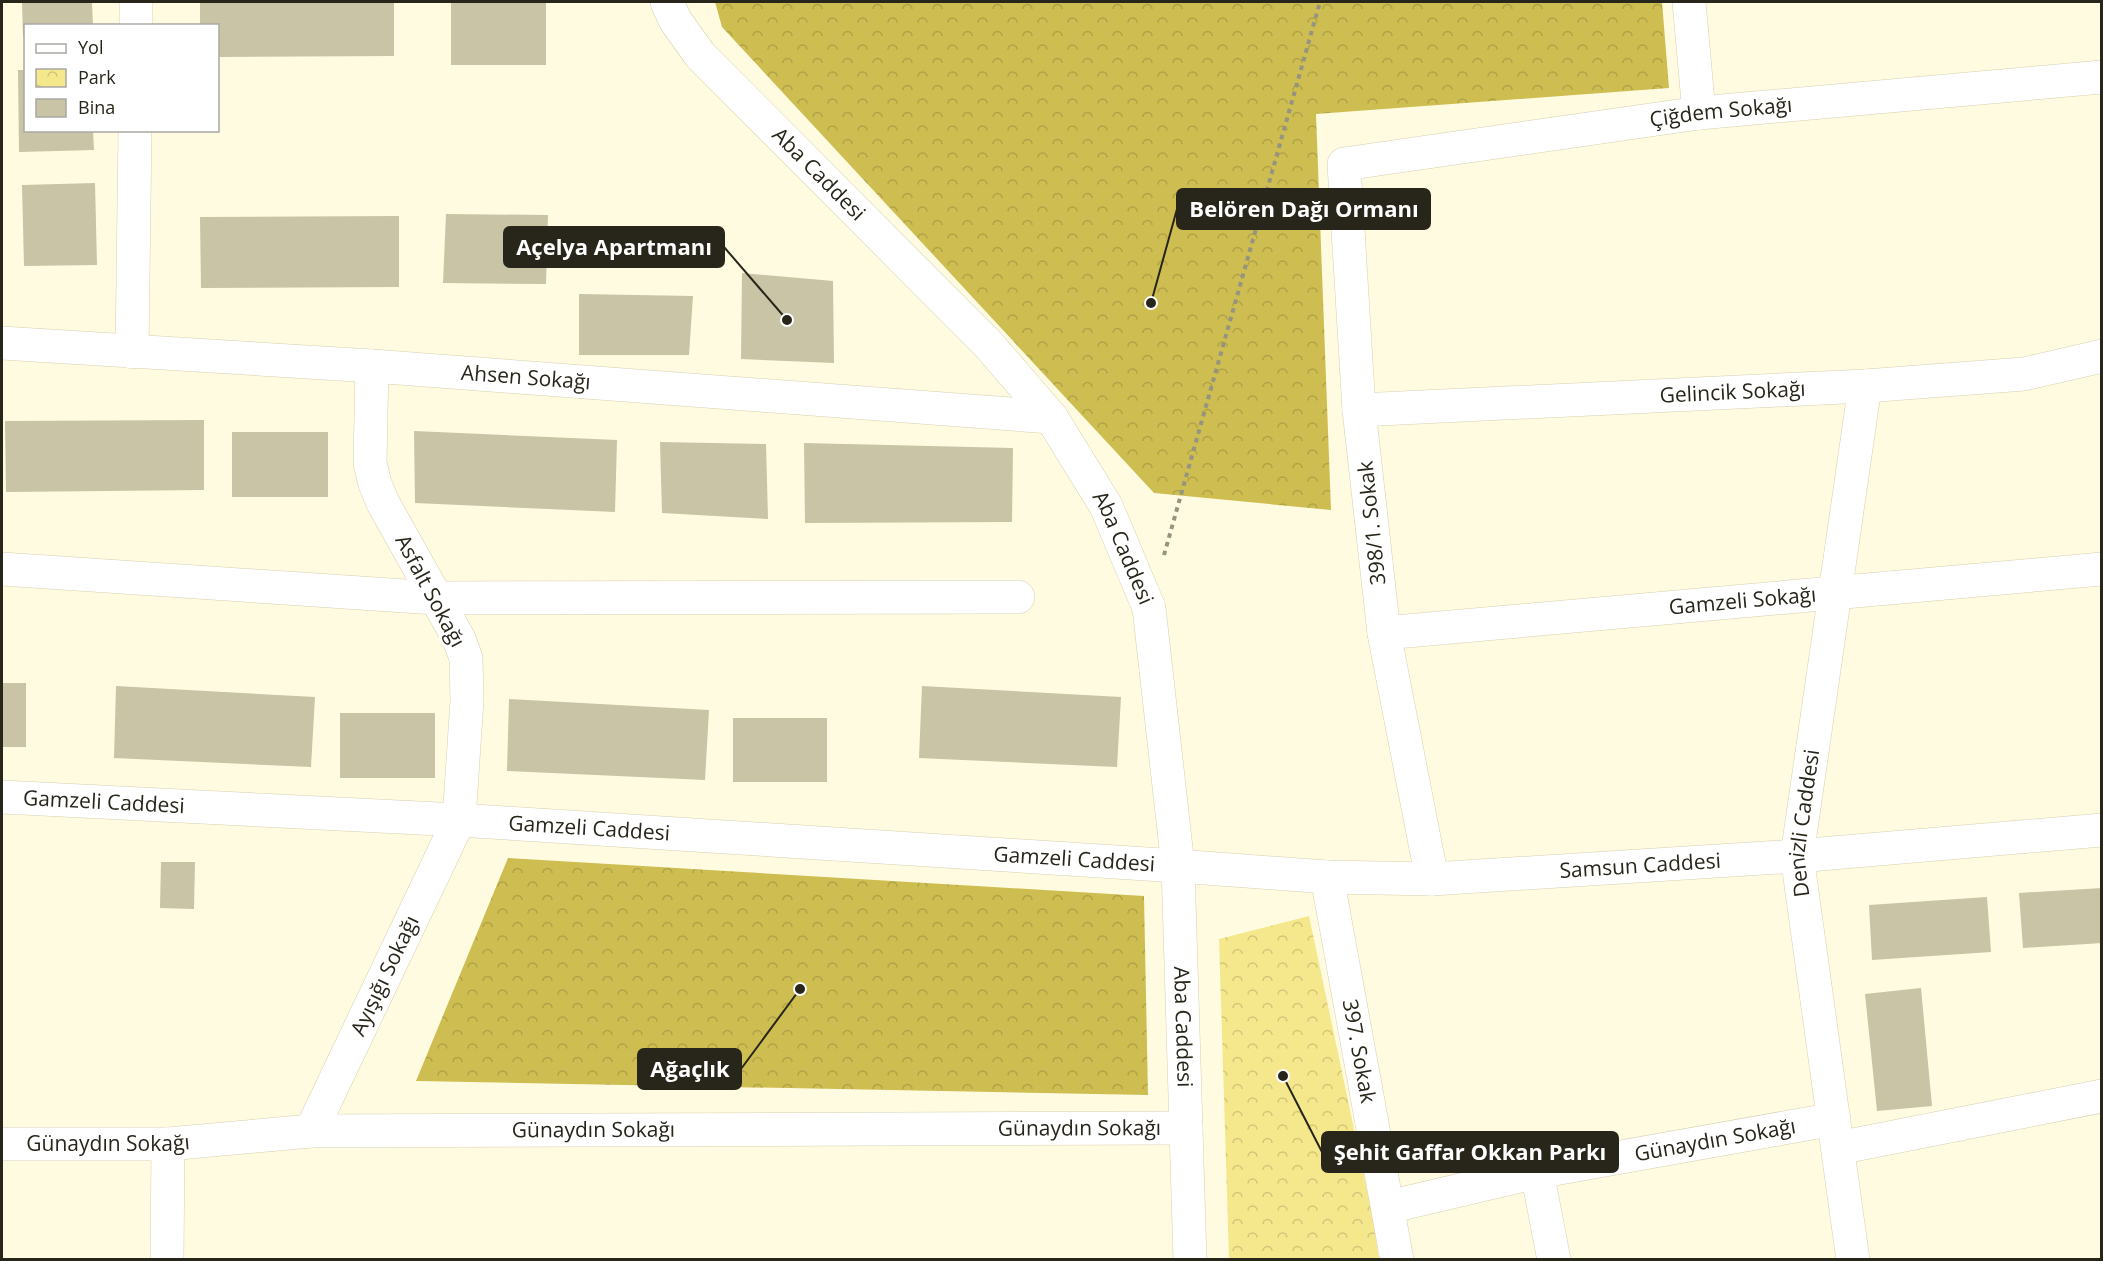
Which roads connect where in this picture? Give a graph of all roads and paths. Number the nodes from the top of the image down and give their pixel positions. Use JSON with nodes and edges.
{"nodes":[{"id":1,"x":136,"y":2,"type":"edge"},
{"id":2,"x":667,"y":2,"type":"edge"},
{"id":3,"x":1320,"y":2,"type":"edge"},
{"id":4,"x":1689,"y":2,"type":"edge"},
{"id":5,"x":136,"y":24,"type":"edge"},
{"id":6,"x":2102,"y":77,"type":"edge"},
{"id":7,"x":1699,"y":113,"type":"junction"},
{"id":8,"x":135,"y":132,"type":"edge"},
{"id":9,"x":1344,"y":164,"type":"joint"},
{"id":10,"x":2,"y":343,"type":"edge"},
{"id":11,"x":132,"y":352,"type":"junction"},
{"id":12,"x":2102,"y":356,"type":"edge"},
{"id":13,"x":372,"y":366,"type":"junction"},
{"id":14,"x":1866,"y":386,"type":"junction"},
{"id":15,"x":1359,"y":410,"type":"junction"},
{"id":16,"x":1051,"y":417,"type":"junction"},
{"id":17,"x":2,"y":569,"type":"edge"},
{"id":18,"x":2102,"y":569,"type":"edge"},
{"id":19,"x":1835,"y":592,"type":"junction"},
{"id":20,"x":1018,"y":597,"type":"dead end"},
{"id":21,"x":435,"y":598,"type":"junction"},
{"id":22,"x":1149,"y":608,"type":"junction"},
{"id":23,"x":1384,"y":633,"type":"junction"},
{"id":24,"x":2,"y":797,"type":"edge"},
{"id":25,"x":459,"y":820,"type":"junction"},
{"id":26,"x":2102,"y":830,"type":"edge"},
{"id":27,"x":1797,"y":856,"type":"junction"},
{"id":28,"x":1178,"y":866,"type":"junction"},
{"id":29,"x":1327,"y":877,"type":"junction"},
{"id":30,"x":1432,"y":879,"type":"junction"},
{"id":31,"x":2102,"y":1096,"type":"edge"},
{"id":32,"x":1186,"y":1128,"type":"junction"},
{"id":33,"x":311,"y":1131,"type":"junction"},
{"id":34,"x":1836,"y":1134,"type":"junction"},
{"id":35,"x":2,"y":1144,"type":"edge"},
{"id":36,"x":168,"y":1144,"type":"junction"},
{"id":37,"x":1537,"y":1172,"type":"junction"},
{"id":38,"x":1388,"y":1207,"type":"junction"},
{"id":39,"x":167,"y":1260,"type":"edge"},
{"id":40,"x":1190,"y":1260,"type":"edge"},
{"id":41,"x":1397,"y":1260,"type":"edge"},
{"id":42,"x":1554,"y":1260,"type":"edge"},
{"id":43,"x":1853,"y":1260,"type":"edge"}],
"edges":[{"from":1,"to":5,"type":"street"},
{"from":2,"to":16,"type":"street","name":"Aba Caddesi"},
{"from":3,"to":22,"type":"path"},
{"from":4,"to":7,"type":"street"},
{"from":6,"to":7,"type":"street","name":"Çiğdem Sokağı"},
{"from":7,"to":9,"type":"street","name":"Çiğdem Sokağı"},
{"from":8,"to":11,"type":"street"},
{"from":9,"to":15,"type":"street","name":"398/1. Sokak"},
{"from":10,"to":11,"type":"street","name":"Ahsen Sokağı"},
{"from":11,"to":13,"type":"street","name":"Ahsen Sokağı"},
{"from":12,"to":14,"type":"street","name":"Gelincik Sokağı"},
{"from":13,"to":16,"type":"street","name":"Ahsen Sokağı"},
{"from":13,"to":21,"type":"street","name":"Asfalt Sokağı"},
{"from":14,"to":15,"type":"street","name":"Gelincik Sokağı"},
{"from":14,"to":19,"type":"street","name":"Denizli Caddesi"},
{"from":15,"to":23,"type":"street","name":"398/1. Sokak"},
{"from":16,"to":22,"type":"street","name":"Aba Caddesi"},
{"from":17,"to":21,"type":"street"},
{"from":18,"to":19,"type":"street","name":"Gamzeli Sokağı"},
{"from":19,"to":23,"type":"street","name":"Gamzeli Sokağı"},
{"from":19,"to":27,"type":"street","name":"Denizli Caddesi"},
{"from":20,"to":21,"type":"street"},
{"from":21,"to":25,"type":"street","name":"Asfalt Sokağı"},
{"from":22,"to":28,"type":"street","name":"Aba Caddesi"},
{"from":23,"to":30,"type":"street","name":"398/1. Sokak"},
{"from":24,"to":25,"type":"street","name":"Gamzeli Caddesi"},
{"from":25,"to":28,"type":"street","name":"Gamzeli Caddesi"},
{"from":25,"to":33,"type":"street","name":"Ayışığı Sokağı"},
{"from":26,"to":27,"type":"street","name":"Samsun Caddesi"},
{"from":27,"to":30,"type":"street","name":"Samsun Caddesi"},
{"from":27,"to":34,"type":"street","name":"Denizli Caddesi"},
{"from":28,"to":29,"type":"street","name":"Samsun Caddesi"},
{"from":28,"to":32,"type":"street","name":"Aba Caddesi"},
{"from":29,"to":30,"type":"street","name":"Samsun Caddesi"},
{"from":29,"to":38,"type":"street","name":"397. Sokak"},
{"from":31,"to":34,"type":"street","name":"Günaydın Sokağı"},
{"from":32,"to":33,"type":"street","name":"Günaydın Sokağı"},
{"from":32,"to":40,"type":"street","name":"Aba Caddesi"},
{"from":33,"to":36,"type":"street","name":"Günaydın Sokağı"},
{"from":34,"to":37,"type":"street","name":"Günaydın Sokağı"},
{"from":34,"to":43,"type":"street","name":"Denizli Caddesi"},
{"from":35,"to":36,"type":"street","name":"Günaydın Sokağı"},
{"from":36,"to":39,"type":"street"},
{"from":37,"to":38,"type":"street","name":"Günaydın Sokağı"},
{"from":37,"to":42,"type":"street"},
{"from":38,"to":41,"type":"street","name":"397. Sokak"}]}
